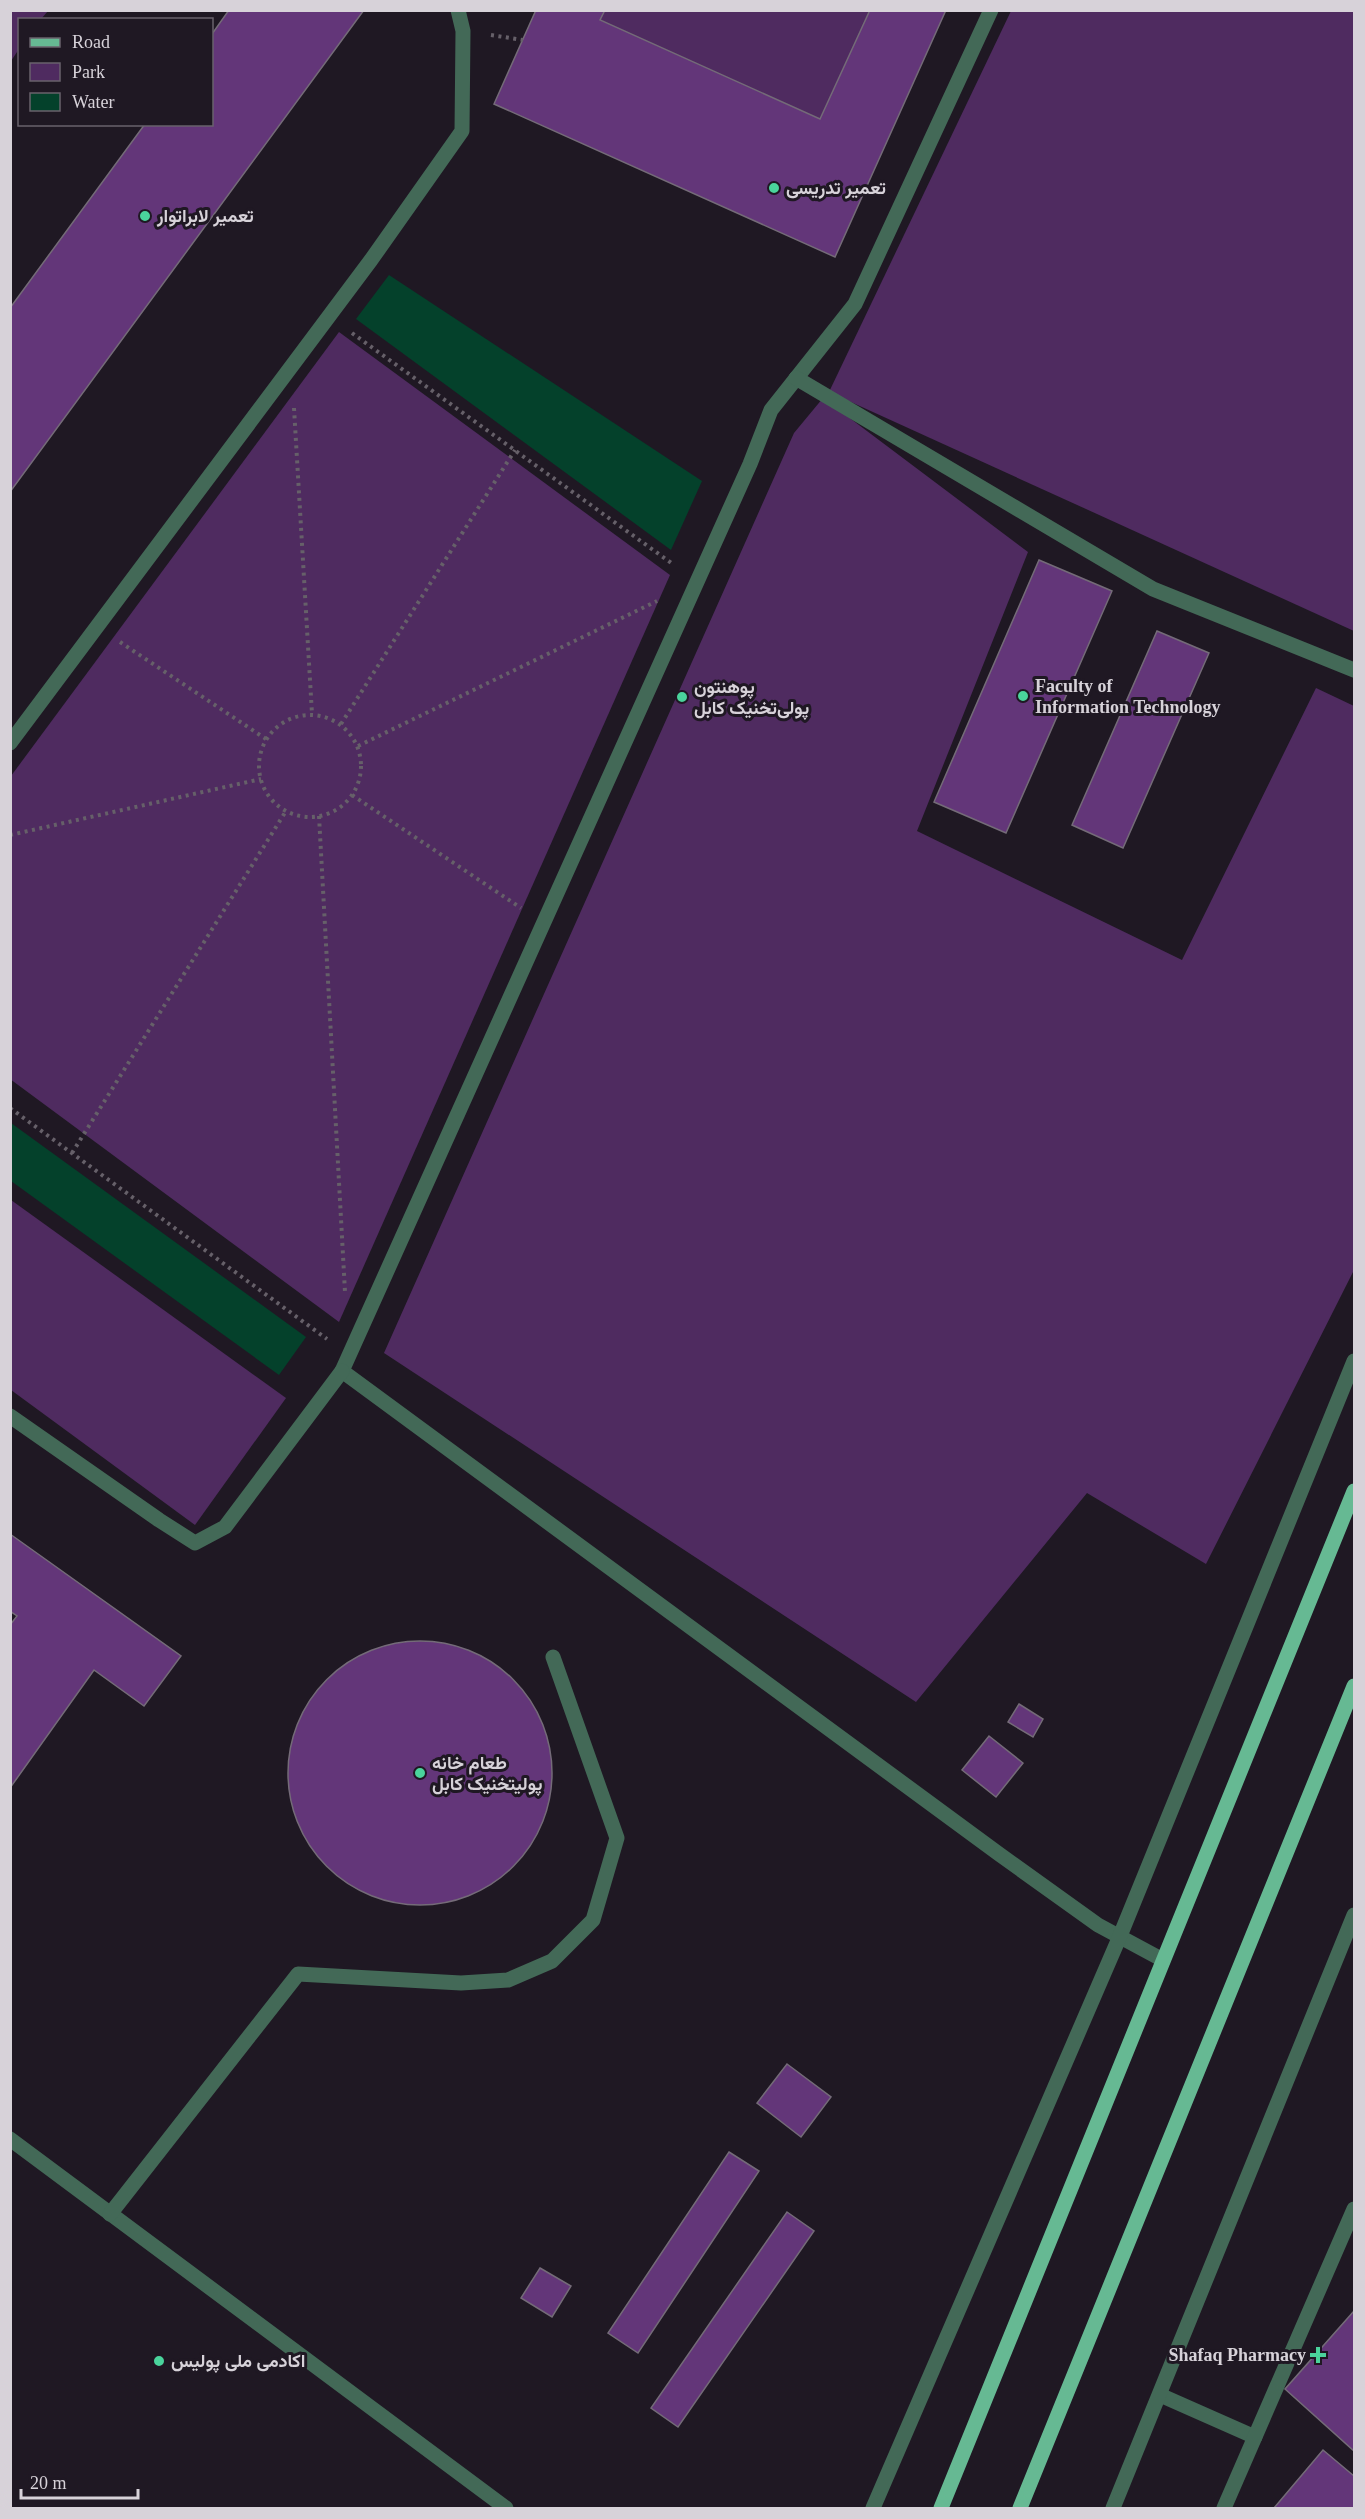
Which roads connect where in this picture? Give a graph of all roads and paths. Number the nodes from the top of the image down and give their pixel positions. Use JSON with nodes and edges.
{"nodes":[{"id":1,"x":458,"y":10,"type":"edge"},
{"id":2,"x":991,"y":10,"type":"edge"},
{"id":3,"x":329,"y":316,"type":"junction"},
{"id":4,"x":292,"y":366,"type":"junction"},
{"id":5,"x":796,"y":378,"type":"junction"},
{"id":6,"x":515,"y":450,"type":"junction"},
{"id":7,"x":697,"y":581,"type":"junction"},
{"id":8,"x":97,"y":627,"type":"junction"},
{"id":9,"x":1354,"y":670,"type":"edge"},
{"id":10,"x":312,"y":714,"type":"junction"},
{"id":11,"x":341,"y":724,"type":"junction"},
{"id":12,"x":266,"y":739,"type":"junction"},
{"id":13,"x":10,"y":743,"type":"edge"},
{"id":14,"x":358,"y":746,"type":"junction"},
{"id":15,"x":261,"y":779,"type":"junction"},
{"id":16,"x":352,"y":795,"type":"junction"},
{"id":17,"x":286,"y":811,"type":"junction"},
{"id":18,"x":319,"y":816,"type":"junction"},
{"id":19,"x":10,"y":835,"type":"edge"},
{"id":20,"x":544,"y":923,"type":"junction"},
{"id":21,"x":10,"y":1108,"type":"edge"},
{"id":22,"x":72,"y":1153,"type":"junction"},
{"id":23,"x":346,"y":1295,"type":"dead end"},
{"id":24,"x":349,"y":1355,"type":"junction"},
{"id":25,"x":1354,"y":1361,"type":"edge"},
{"id":26,"x":342,"y":1371,"type":"junction"},
{"id":27,"x":10,"y":1416,"type":"edge"},
{"id":28,"x":1354,"y":1491,"type":"edge"},
{"id":29,"x":553,"y":1657,"type":"dead end"},
{"id":30,"x":1354,"y":1686,"type":"edge"},
{"id":31,"x":1354,"y":1915,"type":"edge"},
{"id":32,"x":1120,"y":1936,"type":"junction"},
{"id":33,"x":1163,"y":1960,"type":"junction"},
{"id":34,"x":10,"y":2139,"type":"edge"},
{"id":35,"x":1354,"y":2209,"type":"edge"},
{"id":36,"x":110,"y":2214,"type":"junction"},
{"id":37,"x":1160,"y":2395,"type":"junction"},
{"id":38,"x":1256,"y":2437,"type":"junction"},
{"id":39,"x":506,"y":2508,"type":"edge"},
{"id":40,"x":873,"y":2508,"type":"edge"},
{"id":41,"x":941,"y":2508,"type":"edge"},
{"id":42,"x":1020,"y":2508,"type":"edge"},
{"id":43,"x":1113,"y":2508,"type":"edge"},
{"id":44,"x":1224,"y":2508,"type":"edge"}],
"edges":[{"from":1,"to":3,"type":"street"},
{"from":2,"to":5,"type":"street"},
{"from":3,"to":4,"type":"street"},
{"from":3,"to":6,"type":"path"},
{"from":4,"to":8,"type":"street"},
{"from":4,"to":10,"type":"path"},
{"from":5,"to":7,"type":"street"},
{"from":5,"to":9,"type":"street"},
{"from":6,"to":7,"type":"path"},
{"from":6,"to":11,"type":"path"},
{"from":7,"to":14,"type":"path"},
{"from":7,"to":20,"type":"street"},
{"from":8,"to":12,"type":"path"},
{"from":8,"to":13,"type":"street"},
{"from":10,"to":11,"type":"path"},
{"from":10,"to":12,"type":"path"},
{"from":11,"to":14,"type":"path"},
{"from":12,"to":15,"type":"path"},
{"from":14,"to":16,"type":"path"},
{"from":15,"to":17,"type":"path"},
{"from":15,"to":19,"type":"path"},
{"from":16,"to":18,"type":"path"},
{"from":16,"to":20,"type":"path"},
{"from":17,"to":18,"type":"path"},
{"from":17,"to":22,"type":"path"},
{"from":18,"to":23,"type":"path"},
{"from":20,"to":24,"type":"street"},
{"from":21,"to":22,"type":"path"},
{"from":22,"to":24,"type":"path"},
{"from":24,"to":26,"type":"street"},
{"from":25,"to":32,"type":"street"},
{"from":26,"to":27,"type":"street"},
{"from":26,"to":32,"type":"street"},
{"from":28,"to":33,"type":"main road"},
{"from":29,"to":36,"type":"street"},
{"from":30,"to":42,"type":"main road"},
{"from":31,"to":37,"type":"street"},
{"from":32,"to":33,"type":"street"},
{"from":32,"to":40,"type":"street"},
{"from":33,"to":41,"type":"main road"},
{"from":34,"to":36,"type":"street"},
{"from":35,"to":38,"type":"street"},
{"from":36,"to":39,"type":"street"},
{"from":37,"to":38,"type":"street"},
{"from":37,"to":43,"type":"street"},
{"from":38,"to":44,"type":"street"}]}
